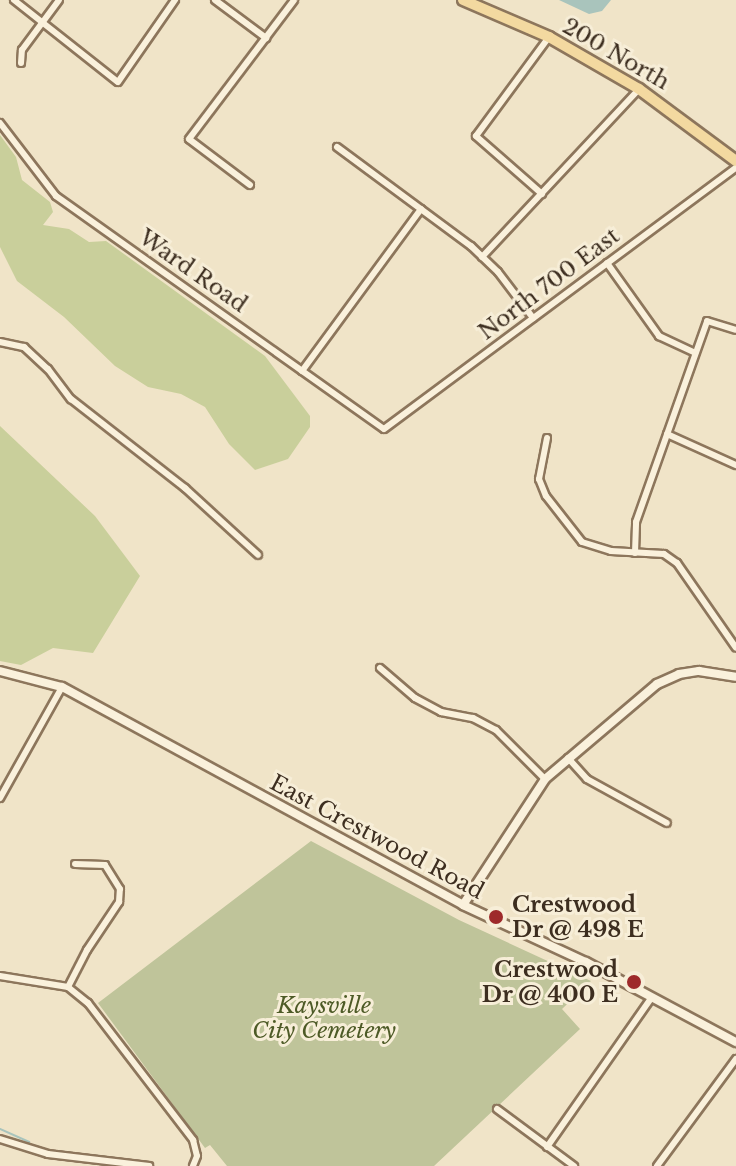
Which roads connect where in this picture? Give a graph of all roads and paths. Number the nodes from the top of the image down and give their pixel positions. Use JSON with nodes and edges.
{"nodes":[{"id":1,"x":14,"y":0,"type":"edge"},
{"id":2,"x":59,"y":0,"type":"edge"},
{"id":3,"x":175,"y":0,"type":"edge"},
{"id":4,"x":215,"y":0,"type":"edge"},
{"id":5,"x":294,"y":0,"type":"edge"},
{"id":6,"x":463,"y":0,"type":"edge"},
{"id":7,"x":43,"y":22,"type":"junction"},
{"id":8,"x":549,"y":37,"type":"junction"},
{"id":9,"x":266,"y":38,"type":"junction"},
{"id":10,"x":21,"y":63,"type":"dead end"},
{"id":11,"x":639,"y":89,"type":"junction"},
{"id":12,"x":0,"y":123,"type":"edge"},
{"id":13,"x":337,"y":147,"type":"dead end"},
{"id":14,"x":736,"y":161,"type":"edge"},
{"id":15,"x":736,"y":168,"type":"edge"},
{"id":16,"x":250,"y":185,"type":"dead end"},
{"id":17,"x":542,"y":194,"type":"junction"},
{"id":18,"x":421,"y":209,"type":"junction"},
{"id":19,"x":482,"y":257,"type":"junction"},
{"id":20,"x":607,"y":263,"type":"junction"},
{"id":21,"x":533,"y":318,"type":"junction"},
{"id":22,"x":736,"y":330,"type":"edge"},
{"id":23,"x":0,"y":342,"type":"edge"},
{"id":24,"x":695,"y":353,"type":"junction"},
{"id":25,"x":302,"y":371,"type":"junction"},
{"id":26,"x":384,"y":429,"type":"joint"},
{"id":27,"x":667,"y":434,"type":"junction"},
{"id":28,"x":547,"y":438,"type":"dead end"},
{"id":29,"x":736,"y":465,"type":"edge"},
{"id":30,"x":635,"y":553,"type":"junction"},
{"id":31,"x":258,"y":555,"type":"dead end"},
{"id":32,"x":736,"y":648,"type":"edge"},
{"id":33,"x":380,"y":668,"type":"dead end"},
{"id":34,"x":0,"y":671,"type":"edge"},
{"id":35,"x":736,"y":677,"type":"edge"},
{"id":36,"x":62,"y":687,"type":"junction"},
{"id":37,"x":568,"y":758,"type":"junction"},
{"id":38,"x":545,"y":779,"type":"junction"},
{"id":39,"x":0,"y":798,"type":"edge"},
{"id":40,"x":667,"y":823,"type":"dead end"},
{"id":41,"x":75,"y":864,"type":"dead end"},
{"id":42,"x":463,"y":905,"type":"junction"},
{"id":43,"x":0,"y":976,"type":"edge"},
{"id":44,"x":68,"y":987,"type":"junction"},
{"id":45,"x":652,"y":997,"type":"junction"},
{"id":46,"x":736,"y":1042,"type":"edge"},
{"id":47,"x":736,"y":1059,"type":"edge"},
{"id":48,"x":497,"y":1109,"type":"dead end"},
{"id":49,"x":0,"y":1139,"type":"edge"},
{"id":50,"x":547,"y":1147,"type":"junction"},
{"id":51,"x":149,"y":1166,"type":"edge"},
{"id":52,"x":193,"y":1166,"type":"edge"},
{"id":53,"x":574,"y":1166,"type":"edge"},
{"id":54,"x":657,"y":1166,"type":"edge"}],
"edges":[{"from":1,"to":7,"type":"street"},
{"from":2,"to":7,"type":"street"},
{"from":3,"to":7,"type":"street"},
{"from":4,"to":9,"type":"street"},
{"from":5,"to":9,"type":"street"},
{"from":6,"to":8,"type":"main road","name":"200 North"},
{"from":7,"to":10,"type":"street"},
{"from":8,"to":11,"type":"main road","name":"200 North"},
{"from":8,"to":17,"type":"street"},
{"from":9,"to":16,"type":"street"},
{"from":11,"to":14,"type":"main road","name":"200 North"},
{"from":11,"to":17,"type":"street"},
{"from":12,"to":25,"type":"street","name":"Ward Road"},
{"from":13,"to":18,"type":"street"},
{"from":15,"to":20,"type":"street","name":"North 700 East"},
{"from":17,"to":19,"type":"street"},
{"from":18,"to":19,"type":"street"},
{"from":18,"to":25,"type":"street"},
{"from":19,"to":21,"type":"street"},
{"from":20,"to":21,"type":"street","name":"North 700 East"},
{"from":20,"to":24,"type":"street"},
{"from":21,"to":26,"type":"street","name":"North 700 East"},
{"from":22,"to":24,"type":"street"},
{"from":23,"to":31,"type":"street"},
{"from":24,"to":27,"type":"street"},
{"from":25,"to":26,"type":"street","name":"Ward Road"},
{"from":27,"to":29,"type":"street"},
{"from":27,"to":30,"type":"street"},
{"from":28,"to":30,"type":"street"},
{"from":30,"to":32,"type":"street"},
{"from":33,"to":38,"type":"street"},
{"from":34,"to":36,"type":"street","name":"East Crestwood Road"},
{"from":35,"to":37,"type":"street"},
{"from":36,"to":39,"type":"street"},
{"from":36,"to":42,"type":"street","name":"East Crestwood Road"},
{"from":37,"to":38,"type":"street"},
{"from":37,"to":40,"type":"street"},
{"from":38,"to":42,"type":"street"},
{"from":41,"to":44,"type":"street"},
{"from":42,"to":45,"type":"street","name":"East Crestwood Road"},
{"from":43,"to":44,"type":"street"},
{"from":44,"to":52,"type":"street"},
{"from":45,"to":46,"type":"street","name":"East Crestwood Road"},
{"from":45,"to":50,"type":"street"},
{"from":47,"to":54,"type":"street"},
{"from":48,"to":50,"type":"street"},
{"from":49,"to":51,"type":"street"},
{"from":50,"to":53,"type":"street"}]}
